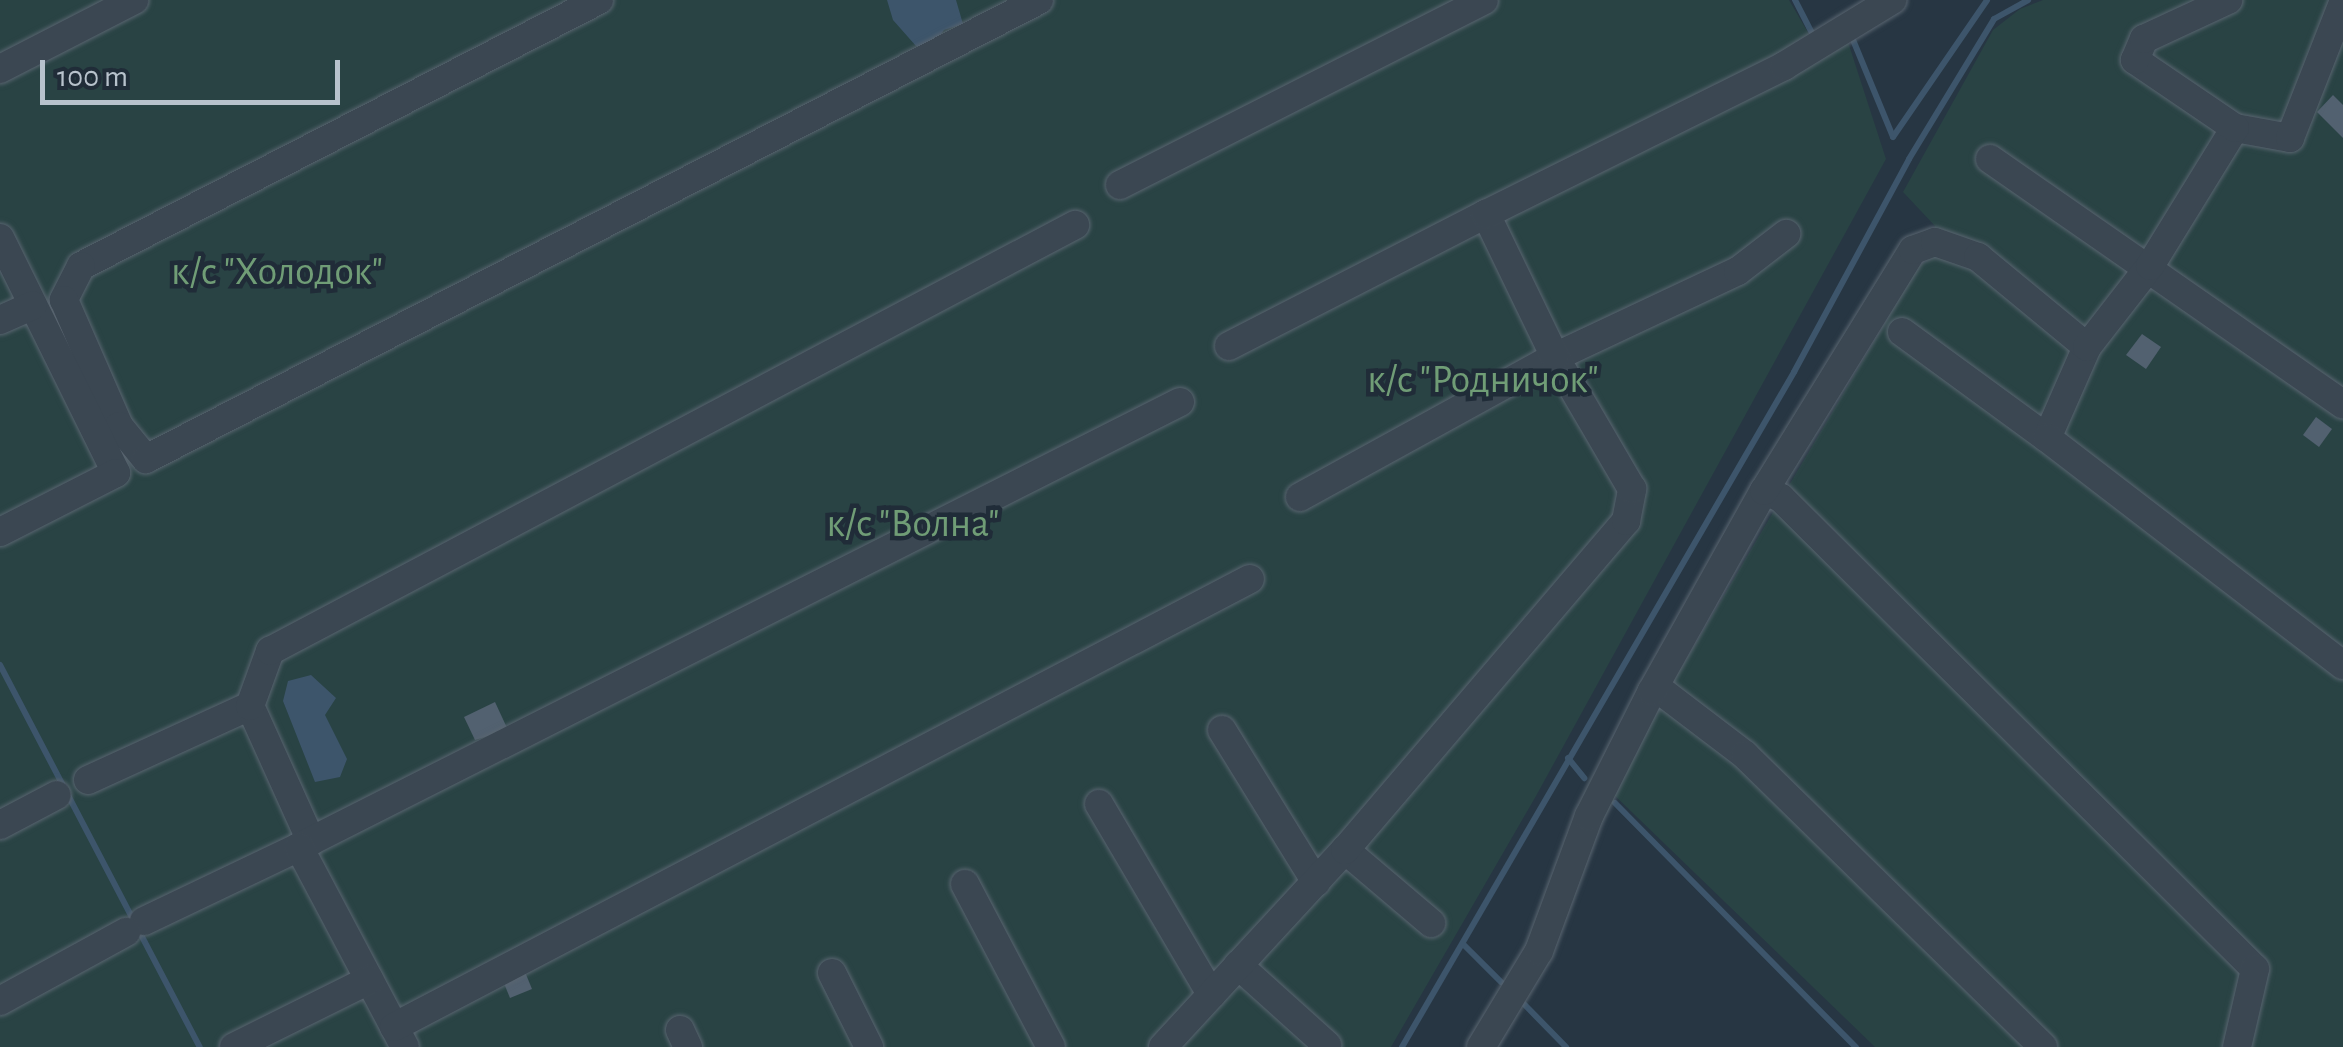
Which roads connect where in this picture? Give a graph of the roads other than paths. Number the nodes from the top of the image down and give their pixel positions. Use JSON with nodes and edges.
{"nodes":[{"id":1,"x":134,"y":0,"type":"edge"},
{"id":2,"x":599,"y":0,"type":"edge"},
{"id":3,"x":1039,"y":0,"type":"edge"},
{"id":4,"x":1484,"y":0,"type":"edge"},
{"id":5,"x":1892,"y":0,"type":"edge"},
{"id":6,"x":2228,"y":0,"type":"edge"},
{"id":7,"x":2343,"y":3,"type":"edge"},
{"id":8,"x":0,"y":69,"type":"edge"},
{"id":9,"x":2235,"y":128,"type":"junction"},
{"id":10,"x":1990,"y":159,"type":"dead end"},
{"id":11,"x":1120,"y":186,"type":"dead end"},
{"id":12,"x":1486,"y":214,"type":"junction"},
{"id":13,"x":1074,"y":225,"type":"dead end"},
{"id":14,"x":1786,"y":234,"type":"dead end"},
{"id":15,"x":0,"y":238,"type":"edge"},
{"id":16,"x":2150,"y":266,"type":"junction"},
{"id":17,"x":33,"y":305,"type":"junction"},
{"id":18,"x":0,"y":320,"type":"edge"},
{"id":19,"x":1902,"y":332,"type":"dead end"},
{"id":20,"x":1229,"y":346,"type":"dead end"},
{"id":21,"x":2087,"y":348,"type":"junction"},
{"id":22,"x":1555,"y":357,"type":"junction"},
{"id":23,"x":1180,"y":402,"type":"dead end"},
{"id":24,"x":2343,"y":404,"type":"edge"},
{"id":25,"x":2047,"y":438,"type":"junction"},
{"id":26,"x":1764,"y":490,"type":"junction"},
{"id":27,"x":1300,"y":497,"type":"dead end"},
{"id":28,"x":0,"y":532,"type":"edge"},
{"id":29,"x":1250,"y":579,"type":"dead end"},
{"id":30,"x":2343,"y":665,"type":"edge"},
{"id":31,"x":1652,"y":691,"type":"junction"},
{"id":32,"x":250,"y":706,"type":"junction"},
{"id":33,"x":1222,"y":730,"type":"dead end"},
{"id":34,"x":88,"y":780,"type":"dead end"},
{"id":35,"x":57,"y":795,"type":"dead end"},
{"id":36,"x":1099,"y":804,"type":"dead end"},
{"id":37,"x":0,"y":825,"type":"edge"},
{"id":38,"x":305,"y":844,"type":"junction"},
{"id":39,"x":1345,"y":850,"type":"junction"},
{"id":40,"x":1316,"y":882,"type":"junction"},
{"id":41,"x":966,"y":884,"type":"dead end"},
{"id":42,"x":1431,"y":923,"type":"dead end"},
{"id":43,"x":1238,"y":965,"type":"junction"},
{"id":44,"x":832,"y":973,"type":"dead end"},
{"id":45,"x":369,"y":980,"type":"junction"},
{"id":46,"x":1211,"y":994,"type":"junction"},
{"id":47,"x":0,"y":1001,"type":"edge"},
{"id":48,"x":399,"y":1037,"type":"edge"},
{"id":49,"x":1326,"y":1045,"type":"edge"},
{"id":50,"x":234,"y":1047,"type":"edge"},
{"id":51,"x":869,"y":1047,"type":"edge"},
{"id":52,"x":1051,"y":1047,"type":"edge"},
{"id":53,"x":1163,"y":1047,"type":"edge"},
{"id":54,"x":1481,"y":1047,"type":"edge"},
{"id":55,"x":2043,"y":1047,"type":"edge"},
{"id":56,"x":2237,"y":1047,"type":"edge"}],
"edges":[{"from":1,"to":8,"type":"lane"},
{"from":2,"to":3,"type":"lane"},
{"from":4,"to":11,"type":"lane"},
{"from":5,"to":12,"type":"lane"},
{"from":6,"to":9,"type":"lane"},
{"from":7,"to":9,"type":"lane"},
{"from":9,"to":16,"type":"lane"},
{"from":10,"to":16,"type":"lane"},
{"from":12,"to":20,"type":"lane"},
{"from":12,"to":22,"type":"lane"},
{"from":13,"to":32,"type":"lane"},
{"from":14,"to":22,"type":"lane"},
{"from":15,"to":17,"type":"lane"},
{"from":16,"to":21,"type":"lane"},
{"from":16,"to":24,"type":"lane"},
{"from":17,"to":18,"type":"lane"},
{"from":17,"to":28,"type":"lane"},
{"from":19,"to":25,"type":"lane"},
{"from":21,"to":25,"type":"lane"},
{"from":21,"to":26,"type":"lane"},
{"from":22,"to":27,"type":"lane"},
{"from":22,"to":39,"type":"lane"},
{"from":23,"to":38,"type":"lane"},
{"from":25,"to":30,"type":"lane"},
{"from":26,"to":31,"type":"lane"},
{"from":26,"to":56,"type":"lane"},
{"from":29,"to":48,"type":"lane"},
{"from":31,"to":54,"type":"lane"},
{"from":31,"to":55,"type":"lane"},
{"from":32,"to":34,"type":"lane"},
{"from":32,"to":38,"type":"lane"},
{"from":33,"to":40,"type":"lane"},
{"from":35,"to":37,"type":"lane"},
{"from":36,"to":46,"type":"lane"},
{"from":38,"to":45,"type":"lane"},
{"from":38,"to":47,"type":"lane"},
{"from":39,"to":40,"type":"lane"},
{"from":39,"to":42,"type":"lane"},
{"from":40,"to":43,"type":"lane"},
{"from":41,"to":52,"type":"lane"},
{"from":43,"to":46,"type":"lane"},
{"from":43,"to":49,"type":"lane"},
{"from":44,"to":51,"type":"lane"},
{"from":45,"to":48,"type":"lane"},
{"from":45,"to":50,"type":"lane"},
{"from":46,"to":53,"type":"lane"}]}
